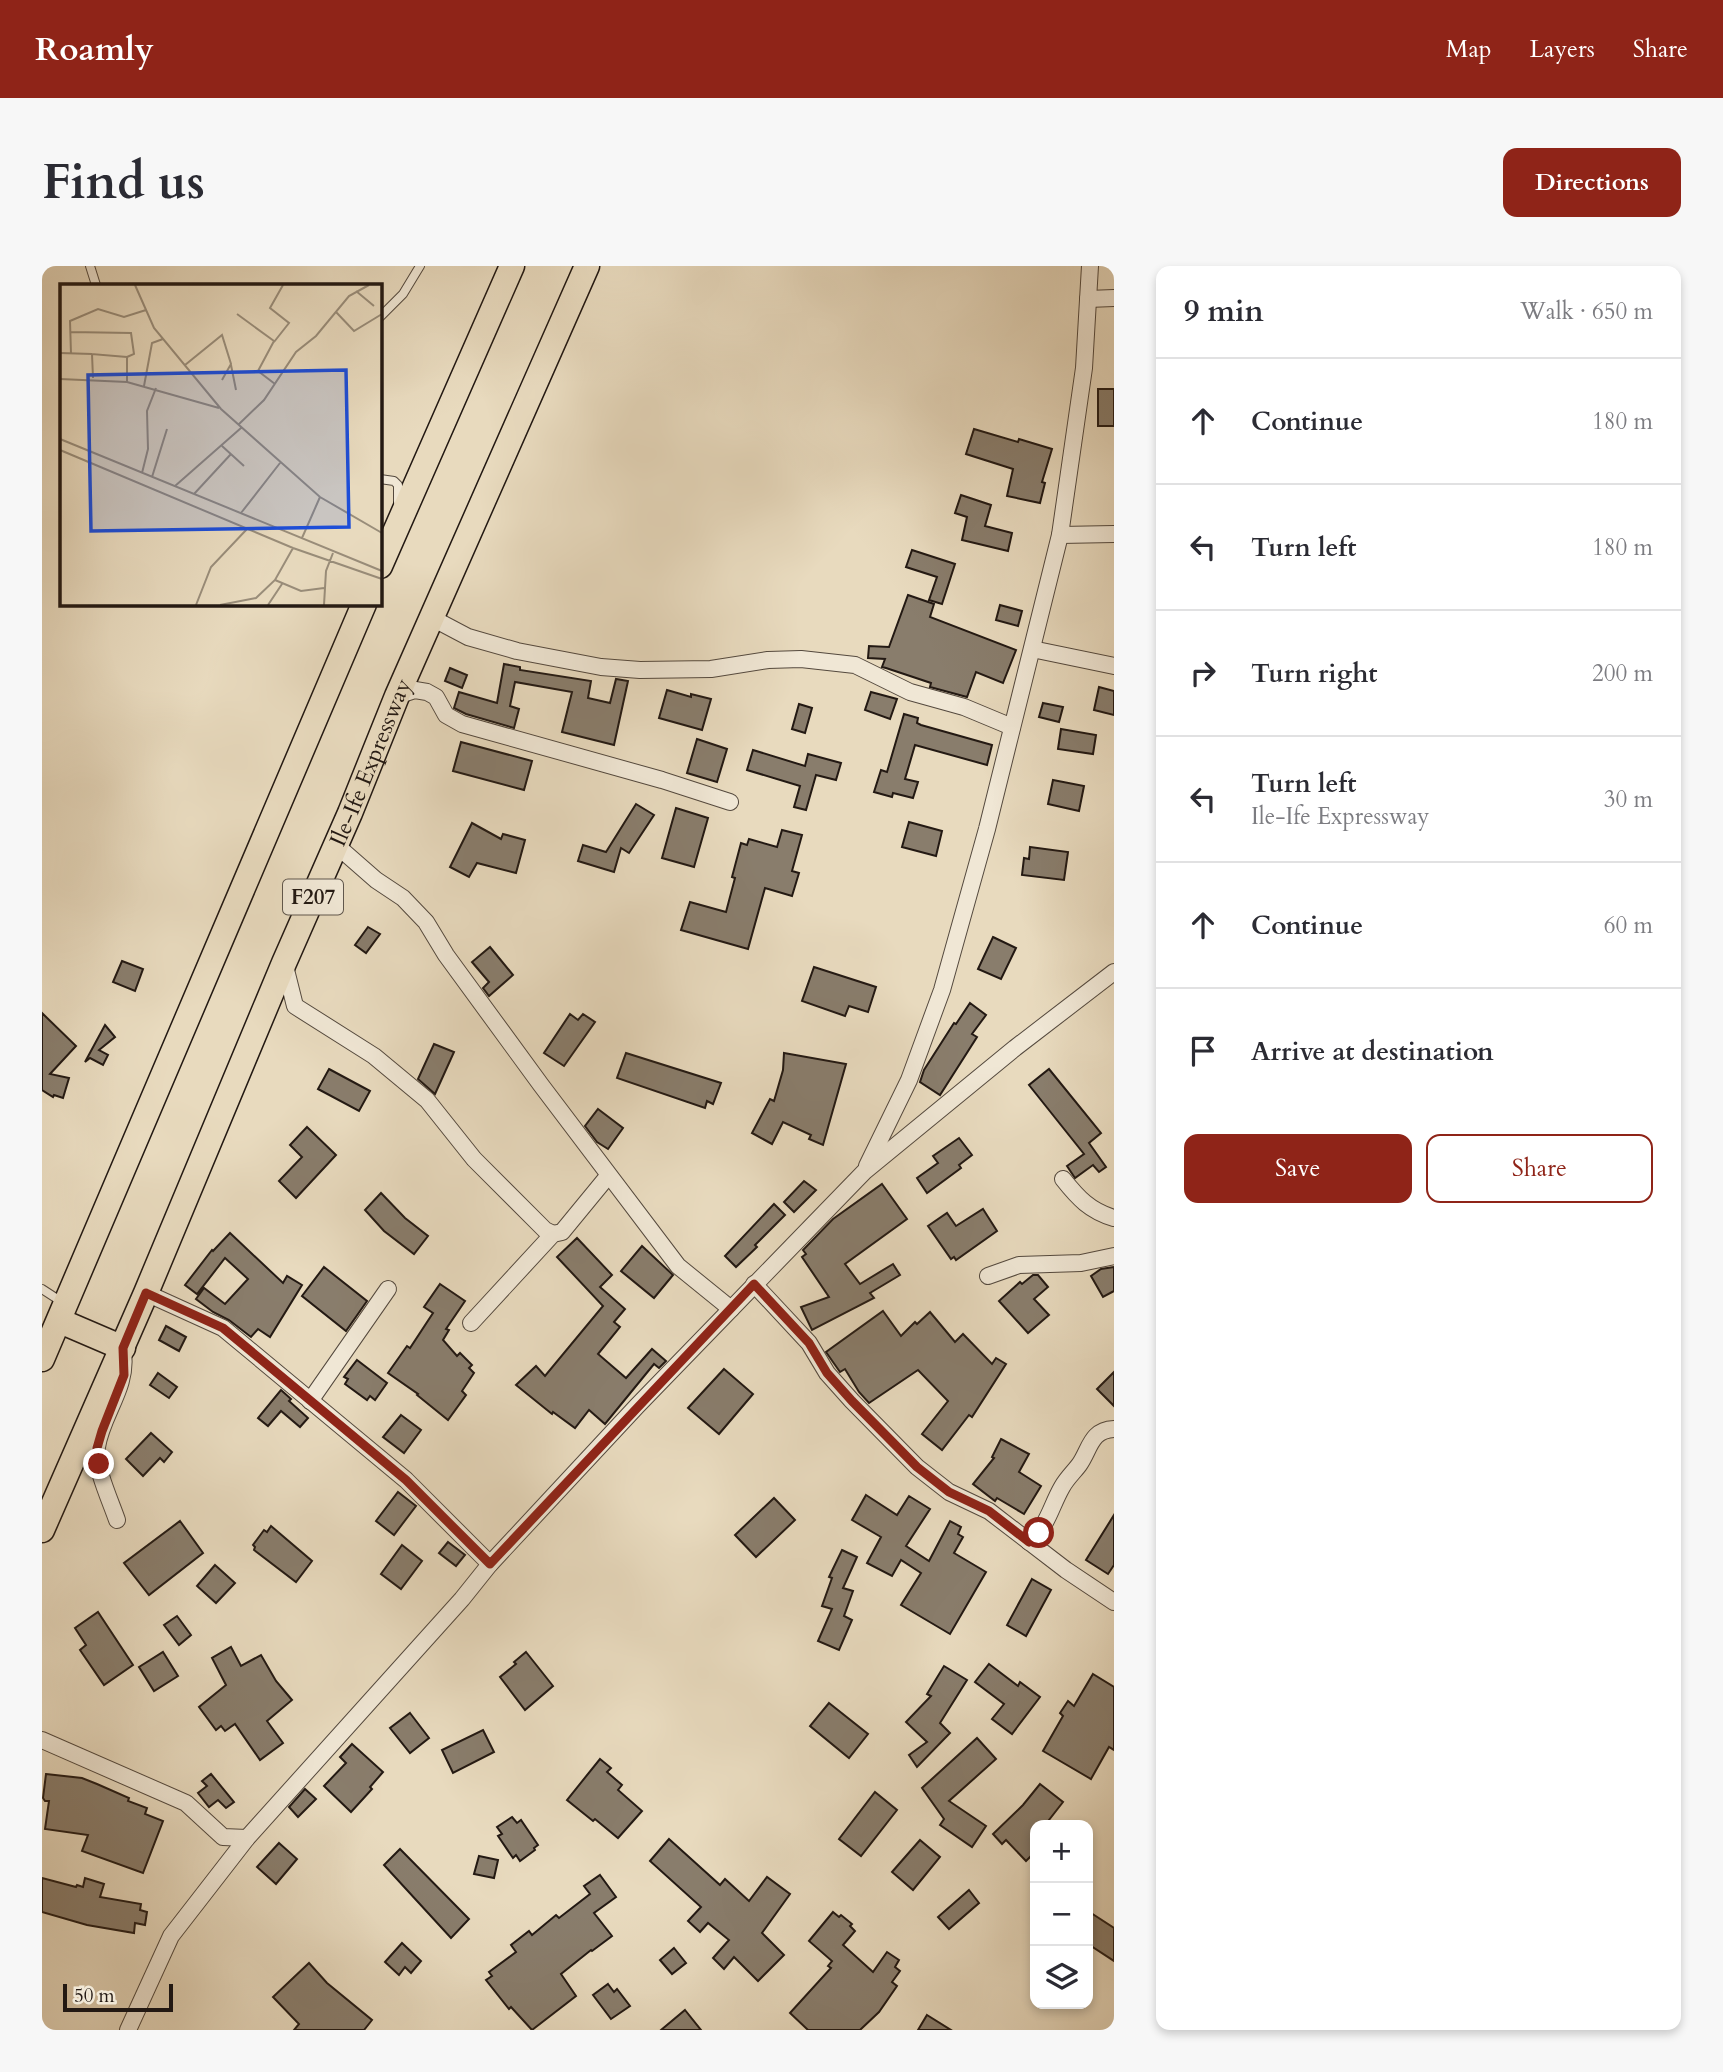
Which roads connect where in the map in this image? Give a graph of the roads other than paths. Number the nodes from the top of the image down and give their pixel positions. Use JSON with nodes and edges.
{"nodes":[{"id":1,"x":90,"y":266,"type":"edge"},
{"id":2,"x":420,"y":266,"type":"edge"},
{"id":3,"x":512,"y":266,"type":"edge"},
{"id":4,"x":587,"y":266,"type":"edge"},
{"id":5,"x":1090,"y":266,"type":"edge"},
{"id":6,"x":96,"y":284,"type":"edge"},
{"id":7,"x":1114,"y":298,"type":"edge"},
{"id":8,"x":1088,"y":299,"type":"junction"},
{"id":9,"x":382,"y":315,"type":"edge"},
{"id":10,"x":382,"y":479,"type":"edge"},
{"id":11,"x":398,"y":522,"type":"junction"},
{"id":12,"x":1114,"y":534,"type":"edge"},
{"id":13,"x":1060,"y":535,"type":"junction"},
{"id":14,"x":382,"y":561,"type":"edge"},
{"id":15,"x":362,"y":606,"type":"edge"},
{"id":16,"x":432,"y":618,"type":"junction"},
{"id":17,"x":1032,"y":649,"type":"junction"},
{"id":18,"x":1114,"y":666,"type":"edge"},
{"id":19,"x":397,"y":695,"type":"junction"},
{"id":20,"x":1012,"y":727,"type":"junction"},
{"id":21,"x":730,"y":802,"type":"dead end"},
{"id":22,"x":336,"y":845,"type":"junction"},
{"id":23,"x":284,"y":963,"type":"junction"},
{"id":24,"x":1114,"y":972,"type":"edge"},
{"id":25,"x":865,"y":1171,"type":"junction"},
{"id":26,"x":608,"y":1176,"type":"junction"},
{"id":27,"x":1063,"y":1179,"type":"dead end"},
{"id":28,"x":1114,"y":1218,"type":"edge"},
{"id":29,"x":553,"y":1234,"type":"junction"},
{"id":30,"x":1114,"y":1256,"type":"edge"},
{"id":31,"x":988,"y":1276,"type":"dead end"},
{"id":32,"x":754,"y":1284,"type":"junction"},
{"id":33,"x":42,"y":1289,"type":"edge"},
{"id":34,"x":388,"y":1289,"type":"dead end"},
{"id":35,"x":146,"y":1293,"type":"junction"},
{"id":36,"x":731,"y":1309,"type":"junction"},
{"id":37,"x":62,"y":1312,"type":"junction"},
{"id":38,"x":471,"y":1323,"type":"dead end"},
{"id":39,"x":44,"y":1348,"type":"edge"},
{"id":40,"x":123,"y":1348,"type":"junction"},
{"id":41,"x":310,"y":1401,"type":"junction"},
{"id":42,"x":1114,"y":1429,"type":"edge"},
{"id":43,"x":117,"y":1520,"type":"dead end"},
{"id":44,"x":42,"y":1530,"type":"edge"},
{"id":45,"x":1029,"y":1542,"type":"junction"},
{"id":46,"x":490,"y":1564,"type":"junction"},
{"id":47,"x":1114,"y":1602,"type":"edge"},
{"id":48,"x":42,"y":1740,"type":"edge"},
{"id":49,"x":247,"y":1838,"type":"junction"},
{"id":50,"x":128,"y":2030,"type":"edge"}],
"edges":[{"from":1,"to":6,"type":"lane"},
{"from":2,"to":9,"type":"lane"},
{"from":3,"to":11,"type":"main road"},
{"from":4,"to":16,"type":"main road","name":"Ile-Ife Expressway","number":"F207"},
{"from":5,"to":8,"type":"street"},
{"from":7,"to":8,"type":"street"},
{"from":8,"to":13,"type":"street"},
{"from":10,"to":11,"type":"lane"},
{"from":11,"to":14,"type":"main road"},
{"from":12,"to":13,"type":"street"},
{"from":13,"to":17,"type":"street"},
{"from":15,"to":37,"type":"main road"},
{"from":16,"to":19,"type":"main road","name":"Ile-Ife Expressway","number":"F207"},
{"from":16,"to":20,"type":"street"},
{"from":17,"to":18,"type":"street"},
{"from":17,"to":20,"type":"street"},
{"from":19,"to":21,"type":"street"},
{"from":19,"to":22,"type":"main road","name":"Ile-Ife Expressway","number":"F207"},
{"from":20,"to":25,"type":"street"},
{"from":22,"to":23,"type":"main road","name":"Ile-Ife Expressway","number":"F207"},
{"from":22,"to":26,"type":"street"},
{"from":23,"to":29,"type":"street"},
{"from":23,"to":35,"type":"main road","name":"Ile-Ife Expressway","number":"F207"},
{"from":24,"to":25,"type":"street"},
{"from":25,"to":32,"type":"street"},
{"from":26,"to":29,"type":"street"},
{"from":26,"to":36,"type":"street"},
{"from":27,"to":28,"type":"street"},
{"from":29,"to":38,"type":"street"},
{"from":30,"to":31,"type":"street"},
{"from":32,"to":36,"type":"street"},
{"from":32,"to":45,"type":"street"},
{"from":33,"to":37,"type":"lane"},
{"from":34,"to":41,"type":"street"},
{"from":35,"to":40,"type":"main road","name":"Ile-Ife Expressway","number":"F207"},
{"from":35,"to":41,"type":"street"},
{"from":36,"to":46,"type":"street"},
{"from":37,"to":39,"type":"main road"},
{"from":37,"to":40,"type":"main road"},
{"from":40,"to":43,"type":"street"},
{"from":40,"to":44,"type":"main road","name":"Ile-Ife Expressway","number":"F207"},
{"from":41,"to":46,"type":"street"},
{"from":42,"to":45,"type":"street"},
{"from":45,"to":47,"type":"street"},
{"from":46,"to":49,"type":"street"},
{"from":48,"to":49,"type":"street"},
{"from":49,"to":50,"type":"street"}]}
